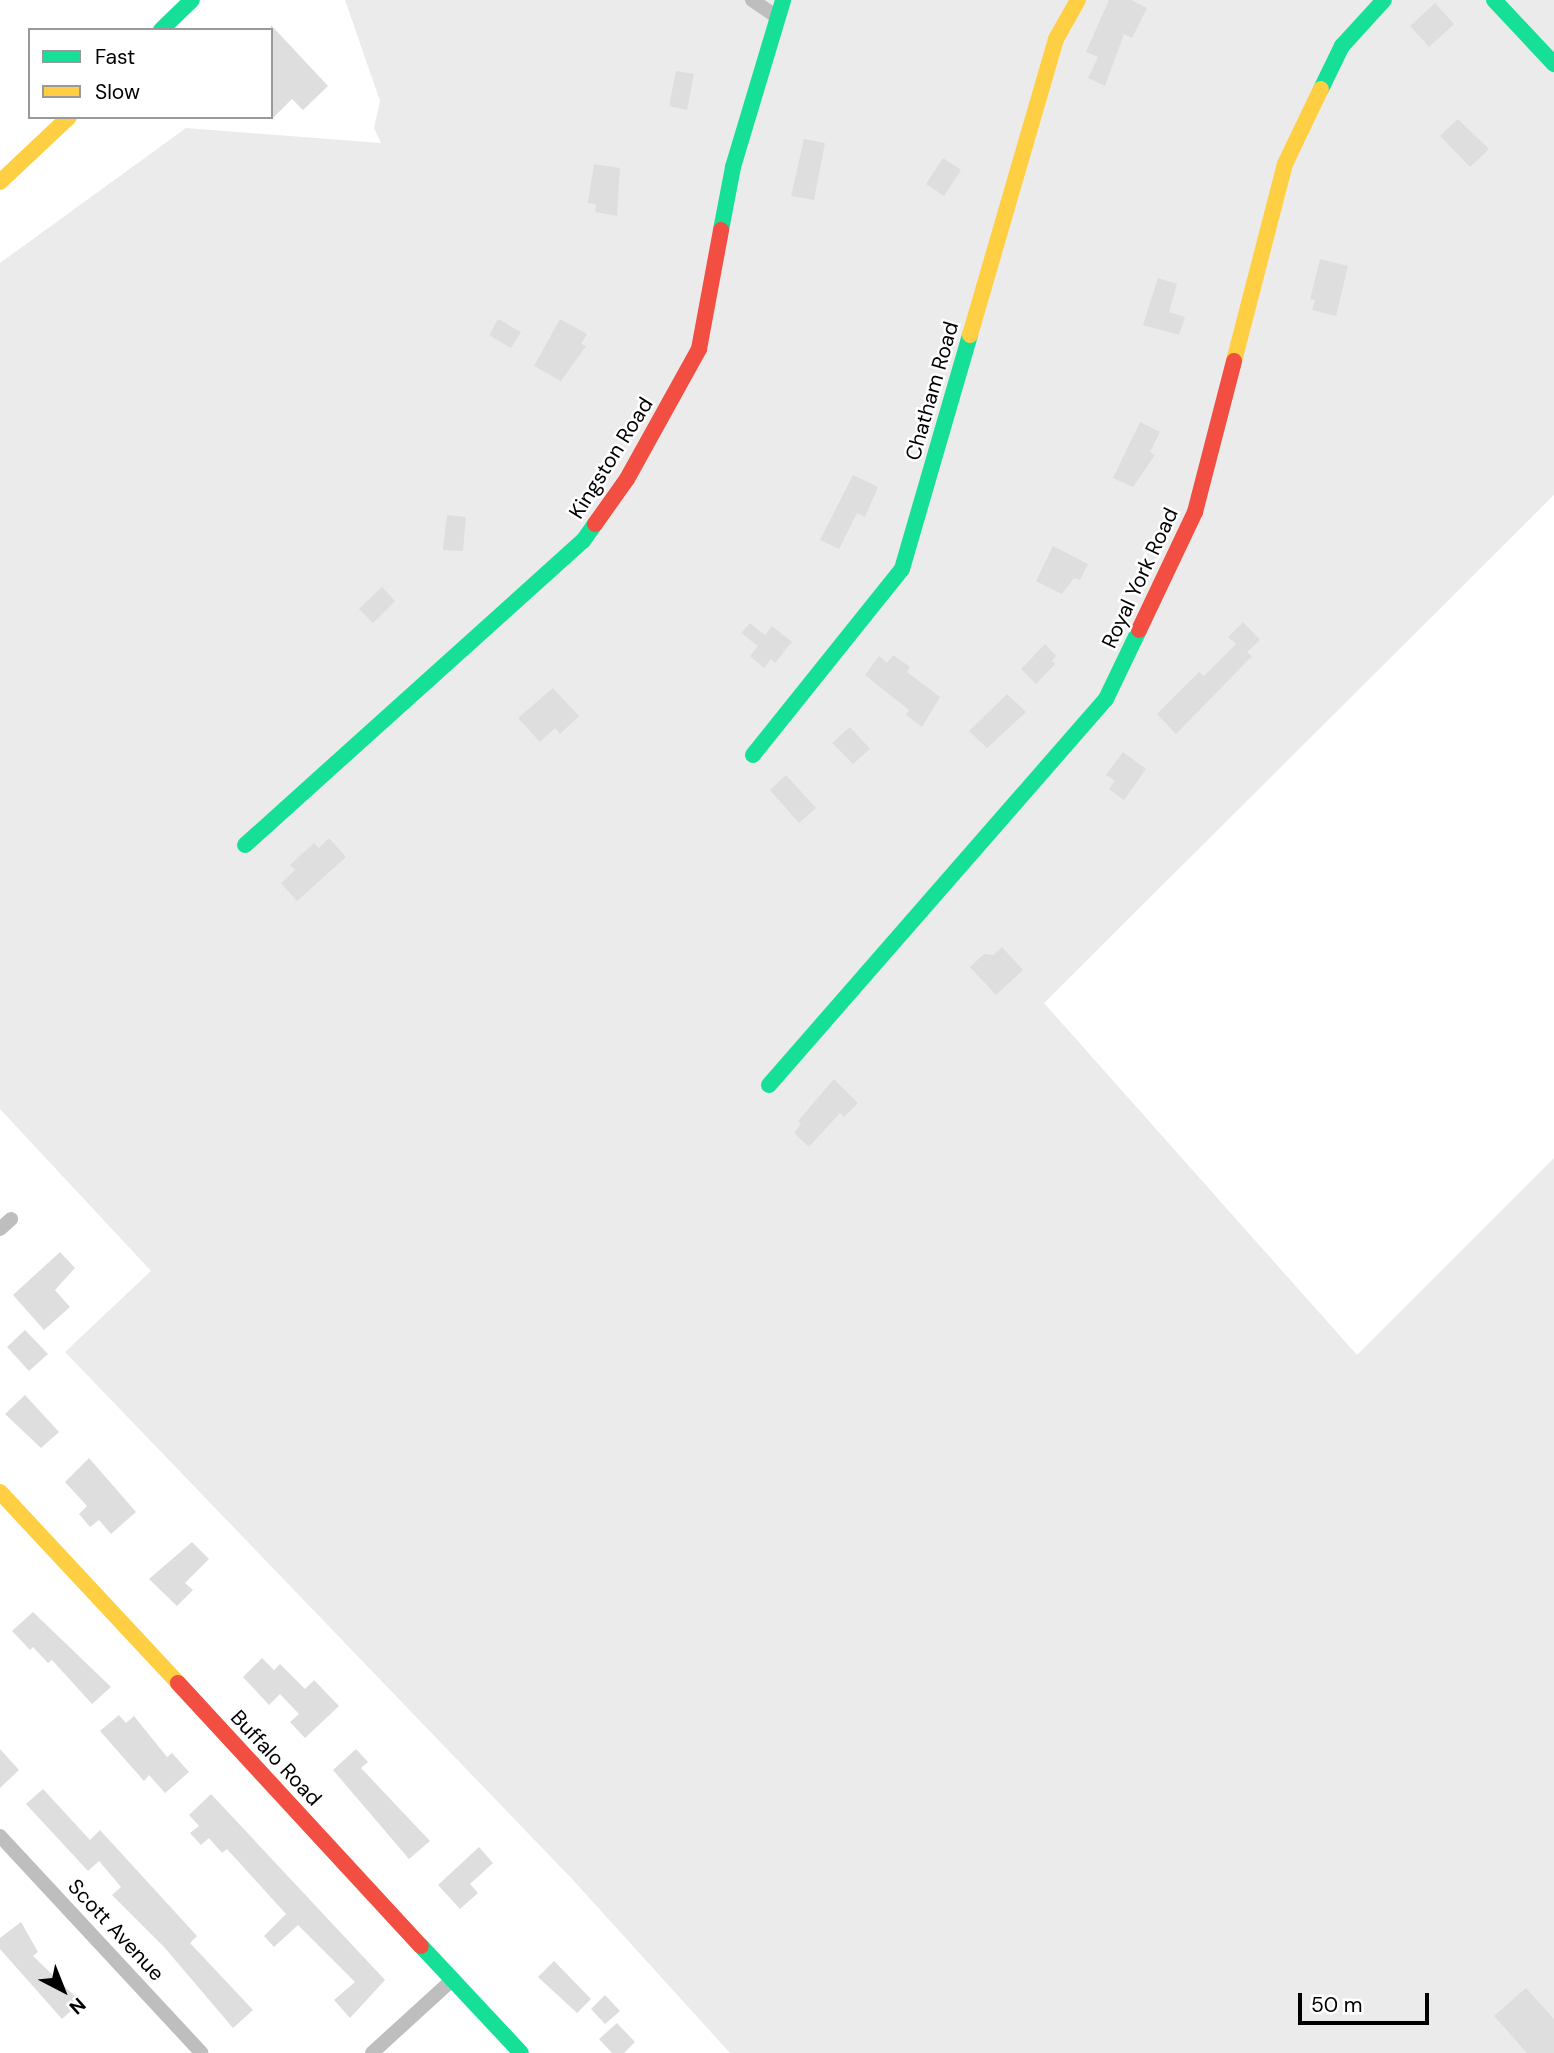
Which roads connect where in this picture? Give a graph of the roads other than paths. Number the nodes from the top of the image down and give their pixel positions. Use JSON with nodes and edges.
{"nodes":[{"id":1,"x":192,"y":0,"type":"edge"},
{"id":2,"x":752,"y":0,"type":"edge"},
{"id":3,"x":783,"y":0,"type":"edge"},
{"id":4,"x":1078,"y":0,"type":"edge"},
{"id":5,"x":1384,"y":0,"type":"edge"},
{"id":6,"x":1494,"y":0,"type":"edge"},
{"id":7,"x":776,"y":16,"type":"junction"},
{"id":8,"x":163,"y":28,"type":"edge"},
{"id":9,"x":1554,"y":64,"type":"edge"},
{"id":10,"x":67,"y":119,"type":"edge"},
{"id":11,"x":0,"y":182,"type":"edge"},
{"id":12,"x":753,"y":755,"type":"dead end"},
{"id":13,"x":245,"y":845,"type":"dead end"},
{"id":14,"x":769,"y":1085,"type":"dead end"},
{"id":15,"x":11,"y":1219,"type":"dead end"},
{"id":16,"x":0,"y":1229,"type":"edge"},
{"id":17,"x":0,"y":1492,"type":"edge"},
{"id":18,"x":0,"y":1836,"type":"edge"},
{"id":19,"x":453,"y":1979,"type":"junction"},
{"id":20,"x":202,"y":2053,"type":"edge"},
{"id":21,"x":372,"y":2053,"type":"edge"},
{"id":22,"x":521,"y":2053,"type":"edge"}],
"edges":[{"from":1,"to":8,"type":"street"},
{"from":2,"to":7,"type":"street"},
{"from":3,"to":7,"type":"street","name":"Kingston Road"},
{"from":4,"to":12,"type":"street","name":"Chatham Road"},
{"from":5,"to":14,"type":"street","name":"Royal York Road"},
{"from":6,"to":9,"type":"street"},
{"from":7,"to":13,"type":"street","name":"Kingston Road"},
{"from":10,"to":11,"type":"street"},
{"from":15,"to":16,"type":"street"},
{"from":17,"to":19,"type":"street","name":"Buffalo Road"},
{"from":18,"to":20,"type":"street","name":"Scott Avenue"},
{"from":19,"to":21,"type":"street"},
{"from":19,"to":22,"type":"street","name":"Buffalo Road"}]}
